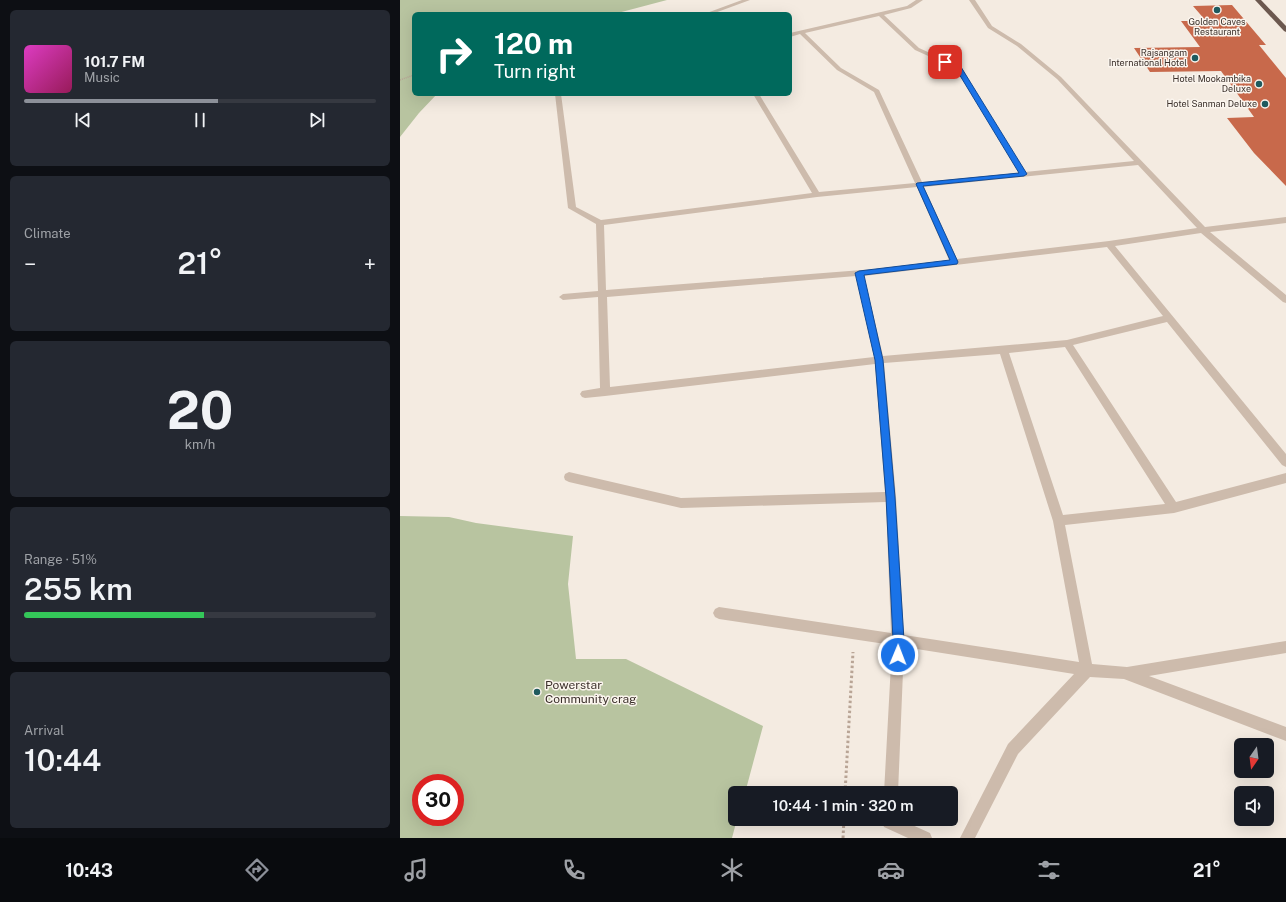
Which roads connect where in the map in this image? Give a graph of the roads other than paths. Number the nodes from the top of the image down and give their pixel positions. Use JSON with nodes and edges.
{"nodes":[{"id":1,"x":747,"y":0,"type":"edge"},
{"id":2,"x":920,"y":0,"type":"edge"},
{"id":3,"x":972,"y":0,"type":"edge"},
{"id":4,"x":1258,"y":0,"type":"edge"},
{"id":5,"x":713,"y":12,"type":"edge"},
{"id":6,"x":880,"y":14,"type":"junction"},
{"id":7,"x":1286,"y":30,"type":"edge"},
{"id":8,"x":802,"y":32,"type":"junction"},
{"id":9,"x":792,"y":34,"type":"edge"},
{"id":10,"x":558,"y":96,"type":"edge"},
{"id":11,"x":757,"y":96,"type":"edge"},
{"id":12,"x":1139,"y":163,"type":"junction"},
{"id":13,"x":1024,"y":174,"type":"junction"},
{"id":14,"x":919,"y":184,"type":"junction"},
{"id":15,"x":817,"y":195,"type":"junction"},
{"id":16,"x":1286,"y":220,"type":"edge"},
{"id":17,"x":600,"y":223,"type":"junction"},
{"id":18,"x":1203,"y":230,"type":"junction"},
{"id":19,"x":1109,"y":244,"type":"junction"},
{"id":20,"x":954,"y":262,"type":"junction"},
{"id":21,"x":859,"y":273,"type":"junction"},
{"id":22,"x":603,"y":294,"type":"junction"},
{"id":23,"x":563,"y":297,"type":"dead end"},
{"id":24,"x":1286,"y":300,"type":"edge"},
{"id":25,"x":1169,"y":318,"type":"junction"},
{"id":26,"x":1067,"y":343,"type":"junction"},
{"id":27,"x":1003,"y":350,"type":"junction"},
{"id":28,"x":879,"y":360,"type":"junction"},
{"id":29,"x":605,"y":392,"type":"junction"},
{"id":30,"x":585,"y":394,"type":"dead end"},
{"id":31,"x":1286,"y":462,"type":"edge"},
{"id":32,"x":569,"y":476,"type":"dead end"},
{"id":33,"x":1286,"y":478,"type":"edge"},
{"id":34,"x":890,"y":497,"type":"junction"},
{"id":35,"x":1174,"y":508,"type":"junction"},
{"id":36,"x":1059,"y":521,"type":"junction"},
{"id":37,"x":719,"y":613,"type":"dead end"},
{"id":38,"x":898,"y":640,"type":"junction"},
{"id":39,"x":1286,"y":648,"type":"edge"},
{"id":40,"x":1087,"y":670,"type":"junction"},
{"id":41,"x":1126,"y":673,"type":"junction"},
{"id":42,"x":1286,"y":734,"type":"edge"},
{"id":43,"x":891,"y":786,"type":"edge"},
{"id":44,"x":898,"y":826,"type":"edge"},
{"id":45,"x":926,"y":838,"type":"edge"},
{"id":46,"x":967,"y":838,"type":"edge"}],
"edges":[{"from":1,"to":5,"type":"street"},
{"from":2,"to":6,"type":"street"},
{"from":3,"to":12,"type":"street"},
{"from":4,"to":7,"type":"highway"},
{"from":6,"to":8,"type":"street"},
{"from":6,"to":13,"type":"street"},
{"from":8,"to":9,"type":"street"},
{"from":8,"to":14,"type":"street"},
{"from":10,"to":17,"type":"street"},
{"from":11,"to":15,"type":"street"},
{"from":12,"to":13,"type":"street"},
{"from":12,"to":18,"type":"street"},
{"from":13,"to":14,"type":"street"},
{"from":14,"to":15,"type":"street"},
{"from":14,"to":20,"type":"street"},
{"from":15,"to":17,"type":"street"},
{"from":16,"to":18,"type":"street"},
{"from":17,"to":22,"type":"street"},
{"from":18,"to":19,"type":"street"},
{"from":18,"to":24,"type":"street"},
{"from":19,"to":20,"type":"street"},
{"from":19,"to":25,"type":"street"},
{"from":20,"to":21,"type":"street"},
{"from":21,"to":22,"type":"street"},
{"from":21,"to":28,"type":"street"},
{"from":22,"to":23,"type":"street"},
{"from":22,"to":29,"type":"street"},
{"from":25,"to":26,"type":"street"},
{"from":25,"to":31,"type":"street"},
{"from":26,"to":27,"type":"street"},
{"from":26,"to":35,"type":"street"},
{"from":27,"to":28,"type":"street"},
{"from":27,"to":36,"type":"street"},
{"from":28,"to":29,"type":"street"},
{"from":28,"to":34,"type":"street"},
{"from":29,"to":30,"type":"street"},
{"from":32,"to":34,"type":"street"},
{"from":33,"to":35,"type":"street"},
{"from":34,"to":38,"type":"street"},
{"from":35,"to":36,"type":"street"},
{"from":36,"to":40,"type":"street"},
{"from":37,"to":38,"type":"street"},
{"from":38,"to":40,"type":"street"},
{"from":38,"to":43,"type":"street"},
{"from":39,"to":41,"type":"street"},
{"from":40,"to":41,"type":"street"},
{"from":40,"to":46,"type":"street"},
{"from":41,"to":42,"type":"street"},
{"from":44,"to":45,"type":"street"}]}
